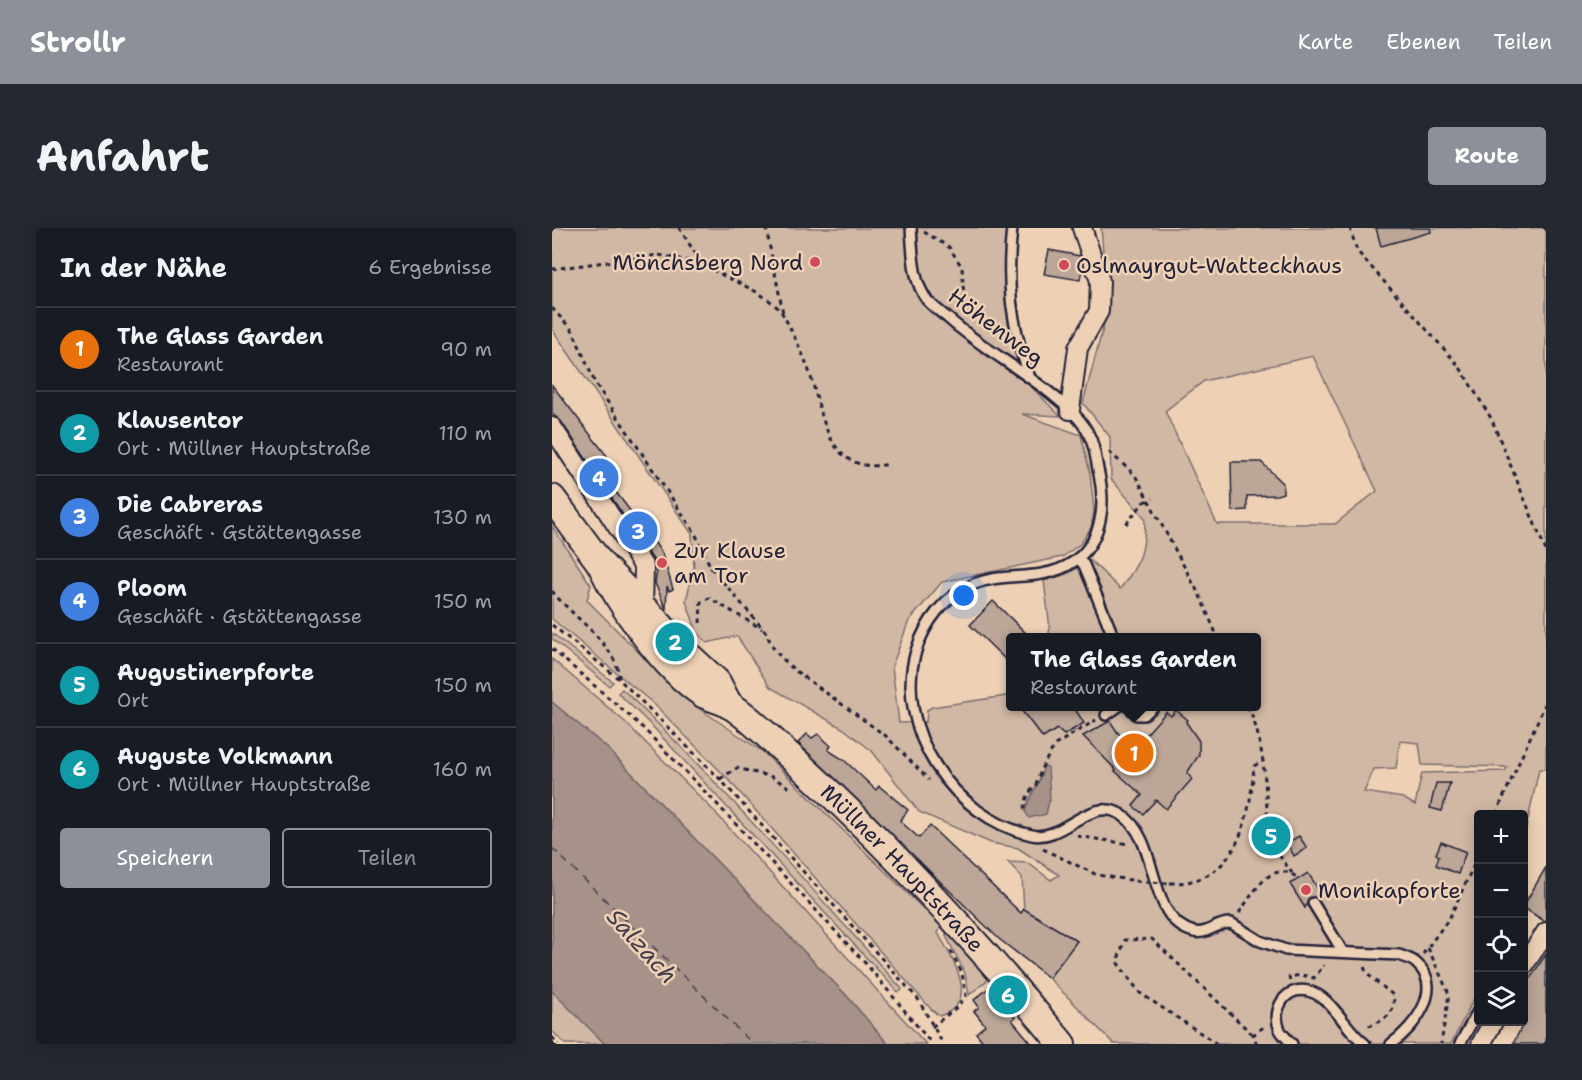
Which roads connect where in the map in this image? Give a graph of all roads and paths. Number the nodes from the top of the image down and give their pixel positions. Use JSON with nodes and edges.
{"nodes":[{"id":1,"x":679,"y":228,"type":"edge"},
{"id":2,"x":766,"y":228,"type":"edge"},
{"id":3,"x":911,"y":228,"type":"edge"},
{"id":4,"x":917,"y":228,"type":"edge"},
{"id":5,"x":1012,"y":228,"type":"edge"},
{"id":6,"x":1082,"y":228,"type":"edge"},
{"id":7,"x":1350,"y":228,"type":"edge"},
{"id":8,"x":706,"y":265,"type":"junction"},
{"id":9,"x":552,"y":269,"type":"edge"},
{"id":10,"x":552,"y":308,"type":"edge"},
{"id":11,"x":783,"y":315,"type":"junction"},
{"id":12,"x":963,"y":331,"type":"junction"},
{"id":13,"x":1029,"y":375,"type":"junction"},
{"id":14,"x":1070,"y":410,"type":"junction"},
{"id":15,"x":552,"y":428,"type":"edge"},
{"id":16,"x":1090,"y":436,"type":"junction"},
{"id":17,"x":890,"y":464,"type":"dead end"},
{"id":18,"x":552,"y":498,"type":"edge"},
{"id":19,"x":1153,"y":499,"type":"dead end"},
{"id":20,"x":1126,"y":524,"type":"dead end"},
{"id":21,"x":1546,"y":550,"type":"edge"},
{"id":22,"x":1078,"y":558,"type":"junction"},
{"id":23,"x":600,"y":563,"type":"junction"},
{"id":24,"x":552,"y":591,"type":"edge"},
{"id":25,"x":643,"y":607,"type":"junction"},
{"id":26,"x":700,"y":623,"type":"dead end"},
{"id":27,"x":552,"y":625,"type":"edge"},
{"id":28,"x":662,"y":627,"type":"tunnel mouth"},
{"id":29,"x":765,"y":631,"type":"junction"},
{"id":30,"x":1112,"y":633,"type":"edge"},
{"id":31,"x":1216,"y":633,"type":"edge"},
{"id":32,"x":552,"y":649,"type":"edge"},
{"id":33,"x":689,"y":656,"type":"tunnel mouth"},
{"id":34,"x":619,"y":679,"type":"junction"},
{"id":35,"x":1546,"y":702,"type":"edge"},
{"id":36,"x":729,"y":705,"type":"junction"},
{"id":37,"x":1112,"y":711,"type":"edge"},
{"id":38,"x":1131,"y":711,"type":"edge"},
{"id":39,"x":1148,"y":711,"type":"edge"},
{"id":40,"x":1250,"y":711,"type":"edge"},
{"id":41,"x":1106,"y":715,"type":"joint"},
{"id":42,"x":1264,"y":760,"type":"junction"},
{"id":43,"x":720,"y":779,"type":"junction"},
{"id":44,"x":929,"y":781,"type":"dead end"},
{"id":45,"x":795,"y":790,"type":"dead end"},
{"id":46,"x":1024,"y":809,"type":"dead end"},
{"id":47,"x":1498,"y":810,"type":"edge"},
{"id":48,"x":1268,"y":825,"type":"dead end"},
{"id":49,"x":1058,"y":833,"type":"junction"},
{"id":50,"x":1034,"y":846,"type":"dead end"},
{"id":51,"x":1146,"y":847,"type":"junction"},
{"id":52,"x":1274,"y":848,"type":"dead end"},
{"id":53,"x":1474,"y":864,"type":"edge"},
{"id":54,"x":1292,"y":873,"type":"junction"},
{"id":55,"x":1299,"y":879,"type":"dead end"},
{"id":56,"x":1313,"y":903,"type":"dead end"},
{"id":57,"x":1231,"y":923,"type":"junction"},
{"id":58,"x":1546,"y":932,"type":"edge"},
{"id":59,"x":948,"y":946,"type":"dead end"},
{"id":60,"x":1428,"y":948,"type":"junction"},
{"id":61,"x":1343,"y":952,"type":"junction"},
{"id":62,"x":1364,"y":953,"type":"junction"},
{"id":63,"x":1423,"y":955,"type":"dead end"},
{"id":64,"x":1328,"y":957,"type":"junction"},
{"id":65,"x":1528,"y":959,"type":"edge"},
{"id":66,"x":1289,"y":977,"type":"dead end"},
{"id":67,"x":1277,"y":1018,"type":"junction"},
{"id":68,"x":1474,"y":1018,"type":"edge"},
{"id":69,"x":1491,"y":1026,"type":"edge"},
{"id":70,"x":932,"y":1027,"type":"junction"},
{"id":71,"x":1253,"y":1035,"type":"junction"},
{"id":72,"x":552,"y":1037,"type":"edge"},
{"id":73,"x":1361,"y":1042,"type":"edge"},
{"id":74,"x":558,"y":1044,"type":"edge"},
{"id":75,"x":932,"y":1044,"type":"edge"},
{"id":76,"x":943,"y":1044,"type":"edge"},
{"id":77,"x":1062,"y":1044,"type":"edge"},
{"id":78,"x":1217,"y":1044,"type":"edge"},
{"id":79,"x":1257,"y":1044,"type":"edge"},
{"id":80,"x":1292,"y":1044,"type":"edge"},
{"id":81,"x":1390,"y":1044,"type":"edge"},
{"id":82,"x":1441,"y":1044,"type":"edge"},
{"id":83,"x":1460,"y":1044,"type":"edge"},
{"id":84,"x":1481,"y":1044,"type":"edge"}],
"edges":[{"from":1,"to":8,"type":"path"},
{"from":2,"to":11,"type":"path"},
{"from":3,"to":12,"type":"lane","name":"Höhenweg"},
{"from":4,"to":12,"type":"path"},
{"from":5,"to":13,"type":"lane"},
{"from":6,"to":14,"type":"street"},
{"from":7,"to":21,"type":"path"},
{"from":8,"to":9,"type":"path"},
{"from":8,"to":11,"type":"path"},
{"from":10,"to":29,"type":"path"},
{"from":11,"to":17,"type":"path"},
{"from":12,"to":13,"type":"lane","name":"Höhenweg"},
{"from":13,"to":14,"type":"lane","name":"Höhenweg"},
{"from":14,"to":16,"type":"lane","name":"Höhenweg"},
{"from":15,"to":25,"type":"street"},
{"from":16,"to":22,"type":"lane"},
{"from":16,"to":31,"type":"path"},
{"from":18,"to":23,"type":"street"},
{"from":19,"to":20,"type":"path","bridge":true},
{"from":22,"to":30,"type":"lane"},
{"from":22,"to":49,"type":"lane"},
{"from":23,"to":25,"type":"street"},
{"from":23,"to":36,"type":"street","name":"Müllner Hauptstraße"},
{"from":24,"to":34,"type":"path"},
{"from":25,"to":28,"type":"street"},
{"from":26,"to":29,"type":"path"},
{"from":27,"to":34,"type":"path"},
{"from":29,"to":44,"type":"path"},
{"from":32,"to":75,"type":"path"},
{"from":33,"to":36,"type":"street","name":"Müllner Hauptstraße"},
{"from":34,"to":43,"type":"path"},
{"from":35,"to":47,"type":"path"},
{"from":36,"to":77,"type":"street","name":"Müllner Hauptstraße"},
{"from":37,"to":41,"type":"lane"},
{"from":38,"to":39,"type":"lane"},
{"from":40,"to":42,"type":"path"},
{"from":41,"to":46,"type":"path"},
{"from":42,"to":48,"type":"path"},
{"from":42,"to":50,"type":"path","bridge":true},
{"from":43,"to":45,"type":"path"},
{"from":43,"to":70,"type":"path"},
{"from":49,"to":51,"type":"path"},
{"from":49,"to":51,"type":"lane"},
{"from":51,"to":57,"type":"lane"},
{"from":52,"to":54,"type":"path"},
{"from":53,"to":60,"type":"path"},
{"from":54,"to":55,"type":"path"},
{"from":54,"to":57,"type":"path"},
{"from":56,"to":61,"type":"lane"},
{"from":57,"to":64,"type":"lane"},
{"from":58,"to":65,"type":"street"},
{"from":59,"to":70,"type":"path"},
{"from":60,"to":63,"type":"path"},
{"from":60,"to":82,"type":"path"},
{"from":61,"to":62,"type":"lane"},
{"from":61,"to":64,"type":"lane"},
{"from":62,"to":73,"type":"path"},
{"from":62,"to":81,"type":"lane"},
{"from":64,"to":66,"type":"path"},
{"from":67,"to":71,"type":"path"},
{"from":67,"to":73,"type":"lane"},
{"from":67,"to":80,"type":"lane"},
{"from":68,"to":83,"type":"lane"},
{"from":69,"to":84,"type":"street"},
{"from":70,"to":76,"type":"path"},
{"from":71,"to":78,"type":"path"},
{"from":71,"to":79,"type":"path"},
{"from":72,"to":74,"type":"path"}]}
